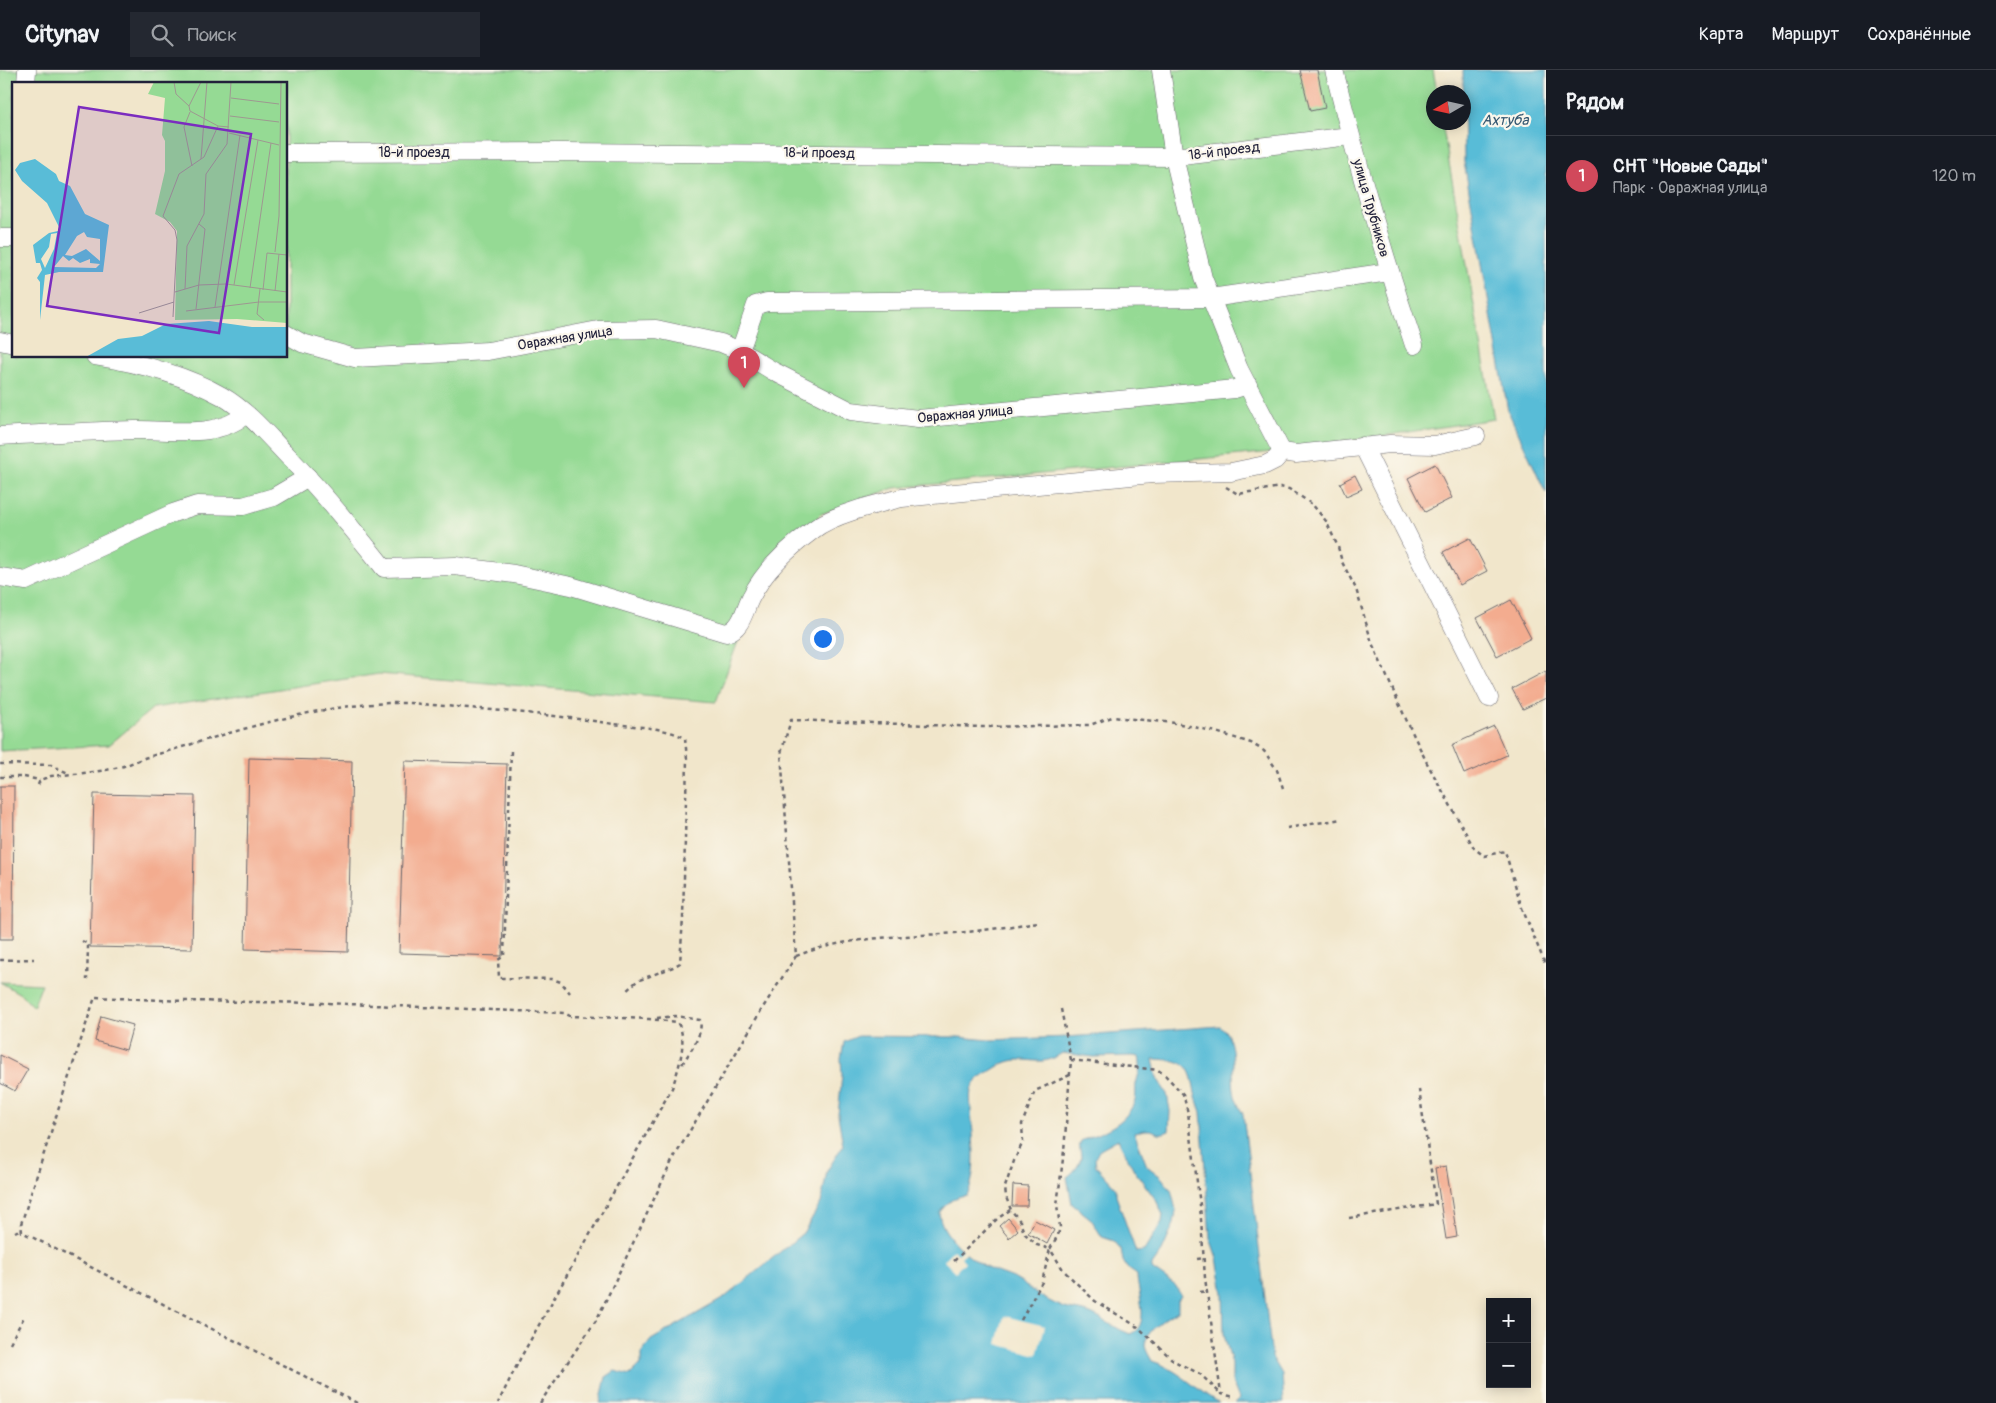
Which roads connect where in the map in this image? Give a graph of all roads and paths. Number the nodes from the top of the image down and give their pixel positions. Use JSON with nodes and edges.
{"nodes":[{"id":1,"x":1161,"y":70,"type":"edge"},
{"id":2,"x":1334,"y":70,"type":"edge"},
{"id":3,"x":1350,"y":136,"type":"junction"},
{"id":4,"x":288,"y":153,"type":"edge"},
{"id":5,"x":1174,"y":157,"type":"junction"},
{"id":6,"x":1389,"y":272,"type":"junction"},
{"id":7,"x":1212,"y":298,"type":"junction"},
{"id":8,"x":288,"y":335,"type":"edge"},
{"id":9,"x":1414,"y":345,"type":"dead end"},
{"id":10,"x":740,"y":351,"type":"junction"},
{"id":11,"x":110,"y":358,"type":"edge"},
{"id":12,"x":1248,"y":384,"type":"junction"},
{"id":13,"x":246,"y":414,"type":"junction"},
{"id":14,"x":0,"y":436,"type":"edge"},
{"id":15,"x":1476,"y":436,"type":"dead end"},
{"id":16,"x":1362,"y":446,"type":"junction"},
{"id":17,"x":1282,"y":452,"type":"junction"},
{"id":18,"x":1217,"y":474,"type":"junction"},
{"id":19,"x":308,"y":477,"type":"junction"},
{"id":20,"x":0,"y":577,"type":"edge"},
{"id":21,"x":1489,"y":698,"type":"dead end"},
{"id":22,"x":510,"y":751,"type":"dead end"},
{"id":23,"x":0,"y":764,"type":"edge"},
{"id":24,"x":69,"y":774,"type":"junction"},
{"id":25,"x":0,"y":777,"type":"edge"},
{"id":26,"x":40,"y":780,"type":"junction"},
{"id":27,"x":38,"y":785,"type":"dead end"},
{"id":28,"x":1283,"y":788,"type":"dead end"},
{"id":29,"x":1342,"y":819,"type":"dead end"},
{"id":30,"x":1287,"y":828,"type":"dead end"},
{"id":31,"x":1038,"y":922,"type":"dead end"},
{"id":32,"x":82,"y":941,"type":"dead end"},
{"id":33,"x":796,"y":956,"type":"junction"},
{"id":34,"x":34,"y":959,"type":"dead end"},
{"id":35,"x":0,"y":960,"type":"edge"},
{"id":36,"x":1546,"y":966,"type":"edge"},
{"id":37,"x":87,"y":980,"type":"dead end"},
{"id":38,"x":625,"y":992,"type":"dead end"},
{"id":39,"x":570,"y":993,"type":"dead end"},
{"id":40,"x":1061,"y":1009,"type":"dead end"},
{"id":41,"x":656,"y":1019,"type":"junction"},
{"id":42,"x":1071,"y":1060,"type":"junction"},
{"id":43,"x":680,"y":1068,"type":"junction"},
{"id":44,"x":1070,"y":1075,"type":"junction"},
{"id":45,"x":1419,"y":1090,"type":"dead end"},
{"id":46,"x":1011,"y":1210,"type":"junction"},
{"id":47,"x":1349,"y":1218,"type":"dead end"},
{"id":48,"x":21,"y":1229,"type":"junction"},
{"id":49,"x":16,"y":1232,"type":"dead end"},
{"id":50,"x":1050,"y":1248,"type":"junction"},
{"id":51,"x":1204,"y":1258,"type":"junction"},
{"id":52,"x":1197,"y":1259,"type":"dead end"},
{"id":53,"x":954,"y":1261,"type":"dead end"},
{"id":54,"x":1206,"y":1278,"type":"junction"},
{"id":55,"x":1199,"y":1279,"type":"dead end"},
{"id":56,"x":1207,"y":1291,"type":"junction"},
{"id":57,"x":1200,"y":1292,"type":"dead end"},
{"id":58,"x":24,"y":1317,"type":"dead end"},
{"id":59,"x":1021,"y":1320,"type":"dead end"},
{"id":60,"x":238,"y":1342,"type":"junction"},
{"id":61,"x":10,"y":1343,"type":"dead end"},
{"id":62,"x":236,"y":1346,"type":"dead end"},
{"id":63,"x":1221,"y":1394,"type":"junction"},
{"id":64,"x":1235,"y":1397,"type":"dead end"},
{"id":65,"x":357,"y":1403,"type":"edge"},
{"id":66,"x":498,"y":1403,"type":"edge"},
{"id":67,"x":540,"y":1403,"type":"edge"}],
"edges":[{"from":1,"to":5,"type":"street"},
{"from":2,"to":3,"type":"street","name":"улица Трубников"},
{"from":3,"to":5,"type":"street","name":"18-й проезд"},
{"from":3,"to":6,"type":"street","name":"улица Трубников"},
{"from":4,"to":5,"type":"street","name":"18-й проезд"},
{"from":5,"to":7,"type":"street"},
{"from":6,"to":7,"type":"street"},
{"from":6,"to":9,"type":"street","name":"улица Трубников"},
{"from":7,"to":10,"type":"street"},
{"from":7,"to":12,"type":"street"},
{"from":8,"to":10,"type":"street","name":"Овражная улица"},
{"from":10,"to":12,"type":"street","name":"Овражная улица"},
{"from":11,"to":13,"type":"street"},
{"from":12,"to":17,"type":"street"},
{"from":13,"to":14,"type":"street"},
{"from":13,"to":19,"type":"street"},
{"from":15,"to":16,"type":"street"},
{"from":16,"to":17,"type":"street"},
{"from":16,"to":21,"type":"street"},
{"from":17,"to":18,"type":"street"},
{"from":18,"to":19,"type":"street"},
{"from":18,"to":36,"type":"path"},
{"from":19,"to":20,"type":"street"},
{"from":22,"to":39,"type":"path"},
{"from":23,"to":24,"type":"path"},
{"from":24,"to":26,"type":"path"},
{"from":24,"to":38,"type":"path"},
{"from":25,"to":26,"type":"path"},
{"from":26,"to":27,"type":"path"},
{"from":28,"to":33,"type":"path"},
{"from":29,"to":30,"type":"path"},
{"from":31,"to":33,"type":"path"},
{"from":32,"to":37,"type":"path"},
{"from":33,"to":67,"type":"path"},
{"from":34,"to":35,"type":"path"},
{"from":40,"to":42,"type":"path"},
{"from":41,"to":43,"type":"path"},
{"from":41,"to":43,"type":"path"},
{"from":41,"to":48,"type":"path"},
{"from":42,"to":44,"type":"path"},
{"from":42,"to":51,"type":"path"},
{"from":43,"to":66,"type":"path"},
{"from":44,"to":46,"type":"path"},
{"from":44,"to":50,"type":"path"},
{"from":45,"to":47,"type":"path"},
{"from":46,"to":50,"type":"path"},
{"from":46,"to":53,"type":"path"},
{"from":48,"to":49,"type":"path"},
{"from":48,"to":60,"type":"path"},
{"from":50,"to":59,"type":"path"},
{"from":50,"to":63,"type":"path"},
{"from":51,"to":52,"type":"path"},
{"from":51,"to":54,"type":"path"},
{"from":54,"to":55,"type":"path"},
{"from":54,"to":56,"type":"path"},
{"from":56,"to":57,"type":"path"},
{"from":56,"to":63,"type":"path"},
{"from":58,"to":61,"type":"path"},
{"from":60,"to":62,"type":"path"},
{"from":60,"to":65,"type":"path"},
{"from":63,"to":64,"type":"path"}]}
